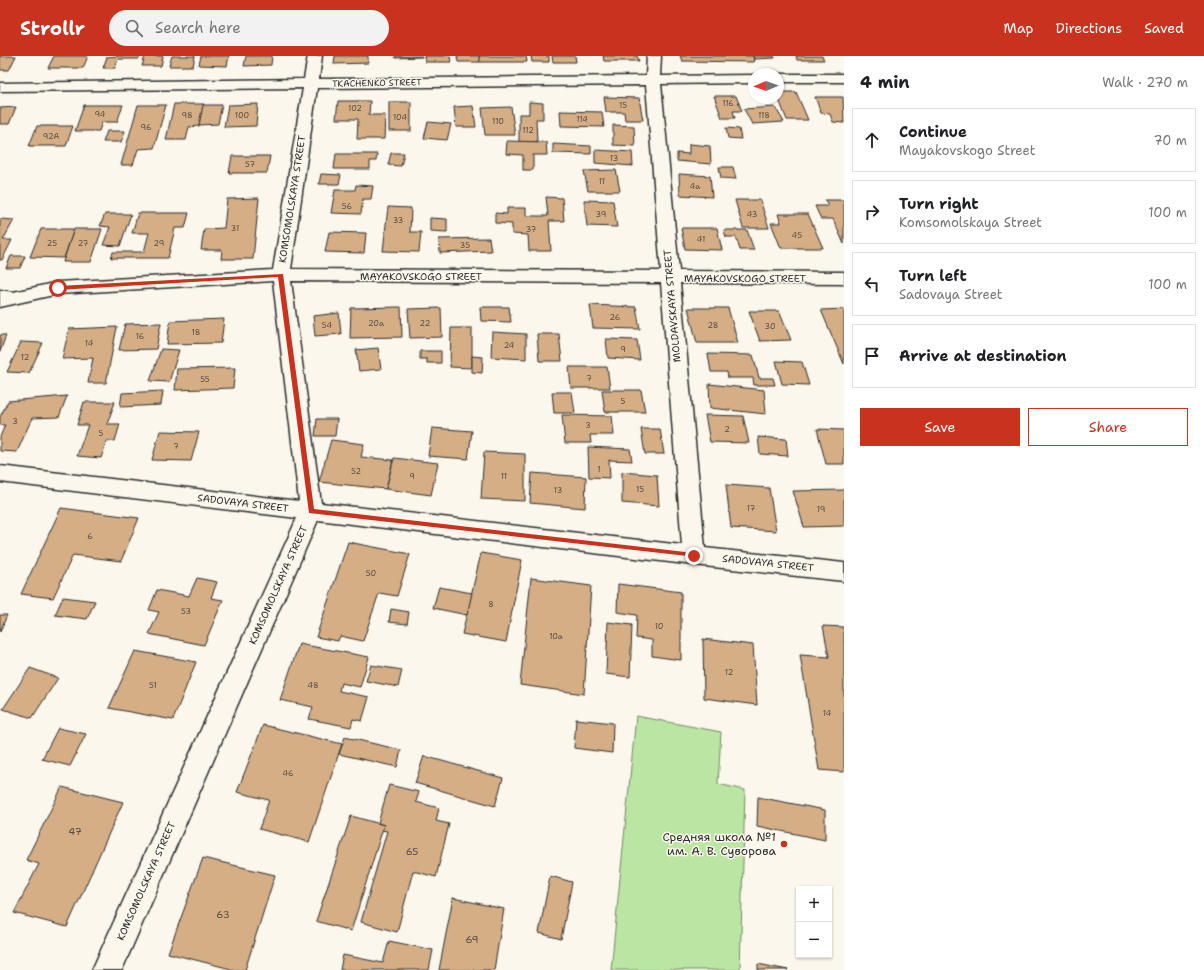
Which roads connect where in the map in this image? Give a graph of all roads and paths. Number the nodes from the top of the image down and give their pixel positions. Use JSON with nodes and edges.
{"nodes":[{"id":1,"x":315,"y":56,"type":"edge"},
{"id":2,"x":654,"y":56,"type":"edge"},
{"id":3,"x":784,"y":78,"type":"edge"},
{"id":4,"x":844,"y":78,"type":"edge"},
{"id":5,"x":653,"y":79,"type":"junction"},
{"id":6,"x":748,"y":79,"type":"edge"},
{"id":7,"x":310,"y":84,"type":"junction"},
{"id":8,"x":0,"y":87,"type":"edge"},
{"id":9,"x":281,"y":275,"type":"junction"},
{"id":10,"x":669,"y":277,"type":"junction"},
{"id":11,"x":844,"y":278,"type":"edge"},
{"id":12,"x":0,"y":293,"type":"edge"},
{"id":13,"x":20,"y":296,"type":"junction"},
{"id":14,"x":0,"y":301,"type":"edge"},
{"id":15,"x":0,"y":474,"type":"edge"},
{"id":16,"x":311,"y":511,"type":"junction"},
{"id":17,"x":694,"y":556,"type":"junction"},
{"id":18,"x":844,"y":572,"type":"edge"},
{"id":19,"x":107,"y":970,"type":"edge"}],
"edges":[{"from":1,"to":7,"type":"street","name":"KOMSOMOLSKAYA STREET"},
{"from":2,"to":5,"type":"street","name":"MOLDAVSKAYA STREET"},
{"from":3,"to":4,"type":"street"},
{"from":5,"to":6,"type":"street","name":"TKACHENKO STREET"},
{"from":5,"to":7,"type":"street","name":"TKACHENKO STREET"},
{"from":5,"to":10,"type":"street","name":"MOLDAVSKAYA STREET"},
{"from":7,"to":8,"type":"street","name":"TKACHENKO STREET"},
{"from":7,"to":9,"type":"street","name":"KOMSOMOLSKAYA STREET"},
{"from":9,"to":10,"type":"street","name":"MAYAKOVSKOGO STREET"},
{"from":9,"to":13,"type":"street","name":"MAYAKOVSKOGO STREET"},
{"from":9,"to":16,"type":"street","name":"KOMSOMOLSKAYA STREET"},
{"from":10,"to":11,"type":"street","name":"MAYAKOVSKOGO STREET"},
{"from":10,"to":17,"type":"street","name":"MOLDAVSKAYA STREET"},
{"from":12,"to":13,"type":"lane"},
{"from":13,"to":14,"type":"street","name":"MAYAKOVSKOGO STREET"},
{"from":15,"to":16,"type":"street","name":"SADOVAYA STREET"},
{"from":16,"to":17,"type":"street","name":"SADOVAYA STREET"},
{"from":16,"to":19,"type":"street","name":"KOMSOMOLSKAYA STREET"},
{"from":17,"to":18,"type":"street","name":"SADOVAYA STREET"}]}
